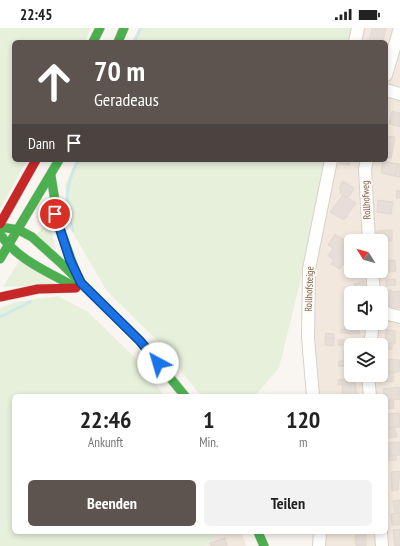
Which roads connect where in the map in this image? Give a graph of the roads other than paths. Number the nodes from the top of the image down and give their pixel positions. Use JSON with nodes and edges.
{"nodes":[{"id":1,"x":100,"y":28,"type":"edge"},
{"id":2,"x":124,"y":28,"type":"edge"},
{"id":3,"x":358,"y":28,"type":"edge"},
{"id":4,"x":400,"y":28,"type":"edge"},
{"id":5,"x":94,"y":40,"type":"edge"},
{"id":6,"x":119,"y":40,"type":"edge"},
{"id":7,"x":355,"y":40,"type":"edge"},
{"id":8,"x":388,"y":68,"type":"edge"},
{"id":9,"x":388,"y":91,"type":"edge"},
{"id":10,"x":400,"y":94,"type":"edge"},
{"id":11,"x":35,"y":162,"type":"edge"},
{"id":12,"x":58,"y":162,"type":"edge"},
{"id":13,"x":331,"y":162,"type":"edge"},
{"id":14,"x":367,"y":162,"type":"edge"},
{"id":15,"x":51,"y":176,"type":"junction"},
{"id":16,"x":0,"y":224,"type":"edge"},
{"id":17,"x":0,"y":228,"type":"edge"},
{"id":18,"x":19,"y":230,"type":"junction"},
{"id":19,"x":0,"y":234,"type":"edge"},
{"id":20,"x":369,"y":234,"type":"edge"},
{"id":21,"x":9,"y":245,"type":"junction"},
{"id":22,"x":0,"y":258,"type":"edge"},
{"id":23,"x":79,"y":286,"type":"junction"},
{"id":24,"x":0,"y":297,"type":"edge"},
{"id":25,"x":388,"y":314,"type":"edge"},
{"id":26,"x":400,"y":317,"type":"edge"},
{"id":27,"x":369,"y":382,"type":"edge"},
{"id":28,"x":183,"y":394,"type":"edge"},
{"id":29,"x":313,"y":394,"type":"edge"},
{"id":30,"x":370,"y":394,"type":"edge"},
{"id":31,"x":259,"y":534,"type":"edge"},
{"id":32,"x":320,"y":534,"type":"edge"},
{"id":33,"x":381,"y":534,"type":"edge"},
{"id":34,"x":264,"y":546,"type":"edge"},
{"id":35,"x":319,"y":546,"type":"edge"},
{"id":36,"x":382,"y":546,"type":"edge"}],
"edges":[{"from":1,"to":5,"type":"main road"},
{"from":2,"to":6,"type":"main road"},
{"from":3,"to":7,"type":"street"},
{"from":4,"to":8,"type":"street"},
{"from":9,"to":10,"type":"street"},
{"from":11,"to":16,"type":"main road"},
{"from":12,"to":15,"type":"main road"},
{"from":13,"to":29,"type":"street","name":"Rollhofsteige"},
{"from":14,"to":20,"type":"street","name":"Rollhofweg"},
{"from":15,"to":18,"type":"main road"},
{"from":15,"to":23,"type":"main road"},
{"from":17,"to":18,"type":"main road"},
{"from":18,"to":21,"type":"main road"},
{"from":18,"to":23,"type":"main road"},
{"from":19,"to":21,"type":"main road"},
{"from":21,"to":22,"type":"main road"},
{"from":21,"to":23,"type":"main road"},
{"from":23,"to":24,"type":"main road"},
{"from":23,"to":28,"type":"main road"},
{"from":25,"to":26,"type":"street"},
{"from":27,"to":30,"type":"street"},
{"from":31,"to":34,"type":"main road"},
{"from":32,"to":35,"type":"street"},
{"from":33,"to":36,"type":"street"}]}
